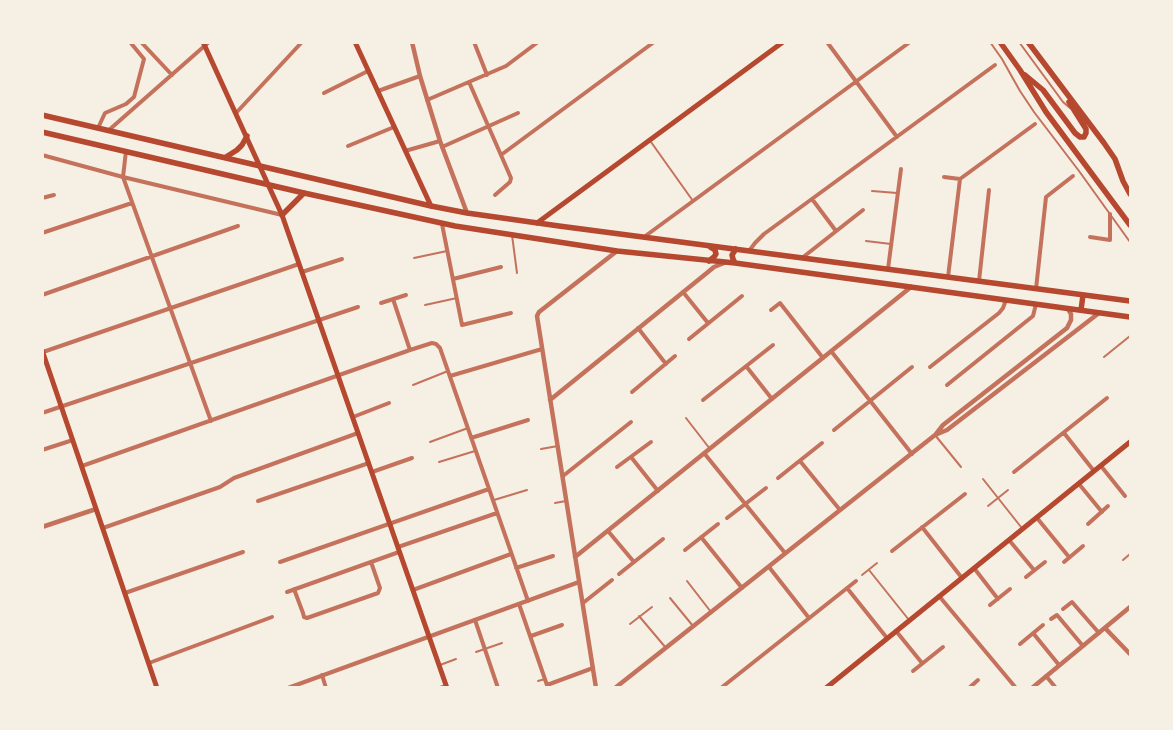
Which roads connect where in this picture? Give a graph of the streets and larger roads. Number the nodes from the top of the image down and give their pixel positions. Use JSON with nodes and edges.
{"nodes":[{"id":1,"x":130,"y":42,"type":"edge"},
{"id":2,"x":141,"y":42,"type":"edge"},
{"id":3,"x":302,"y":42,"type":"edge"},
{"id":4,"x":355,"y":42,"type":"edge"},
{"id":5,"x":412,"y":42,"type":"edge"},
{"id":6,"x":474,"y":42,"type":"edge"},
{"id":7,"x":538,"y":42,"type":"edge"},
{"id":8,"x":654,"y":42,"type":"edge"},
{"id":9,"x":783,"y":42,"type":"edge"},
{"id":10,"x":827,"y":42,"type":"edge"},
{"id":11,"x":910,"y":42,"type":"edge"},
{"id":12,"x":1000,"y":42,"type":"edge"},
{"id":13,"x":1028,"y":42,"type":"edge"},
{"id":14,"x":205,"y":44,"type":"edge"},
{"id":15,"x":995,"y":65,"type":"dead end"},
{"id":16,"x":1020,"y":70,"type":"junction"},
{"id":17,"x":368,"y":71,"type":"junction"},
{"id":18,"x":487,"y":74,"type":"junction"},
{"id":19,"x":172,"y":75,"type":"junction"},
{"id":20,"x":420,"y":76,"type":"junction"},
{"id":21,"x":469,"y":82,"type":"junction"},
{"id":22,"x":856,"y":82,"type":"junction"},
{"id":23,"x":1063,"y":89,"type":"junction"},
{"id":24,"x":378,"y":92,"type":"junction"},
{"id":25,"x":324,"y":93,"type":"dead end"},
{"id":26,"x":427,"y":100,"type":"junction"},
{"id":27,"x":518,"y":113,"type":"dead end"},
{"id":28,"x":236,"y":114,"type":"junction"},
{"id":29,"x":42,"y":115,"type":"edge"},
{"id":30,"x":1035,"y":124,"type":"dead end"},
{"id":31,"x":488,"y":126,"type":"junction"},
{"id":32,"x":394,"y":127,"type":"junction"},
{"id":33,"x":98,"y":128,"type":"junction"},
{"id":34,"x":109,"y":130,"type":"junction"},
{"id":35,"x":42,"y":132,"type":"edge"},
{"id":36,"x":247,"y":136,"type":"junction"},
{"id":37,"x":897,"y":137,"type":"junction"},
{"id":38,"x":441,"y":144,"type":"junction"},
{"id":39,"x":348,"y":146,"type":"dead end"},
{"id":40,"x":126,"y":151,"type":"junction"},
{"id":41,"x":405,"y":151,"type":"junction"},
{"id":42,"x":42,"y":155,"type":"edge"},
{"id":43,"x":501,"y":155,"type":"junction"},
{"id":44,"x":226,"y":157,"type":"junction"},
{"id":45,"x":260,"y":165,"type":"junction"},
{"id":46,"x":901,"y":169,"type":"dead end"},
{"id":47,"x":1074,"y":176,"type":"dead end"},
{"id":48,"x":123,"y":177,"type":"junction"},
{"id":49,"x":944,"y":177,"type":"dead end"},
{"id":50,"x":960,"y":179,"type":"junction"},
{"id":51,"x":269,"y":185,"type":"junction"},
{"id":52,"x":989,"y":190,"type":"dead end"},
{"id":53,"x":304,"y":193,"type":"junction"},
{"id":54,"x":1130,"y":194,"type":"edge"},
{"id":55,"x":54,"y":195,"type":"dead end"},
{"id":56,"x":495,"y":195,"type":"dead end"},
{"id":57,"x":42,"y":198,"type":"edge"},
{"id":58,"x":812,"y":199,"type":"junction"},
{"id":59,"x":132,"y":203,"type":"junction"},
{"id":60,"x":431,"y":206,"type":"junction"},
{"id":61,"x":863,"y":210,"type":"dead end"},
{"id":62,"x":467,"y":213,"type":"junction"},
{"id":63,"x":1110,"y":214,"type":"road end"},
{"id":64,"x":282,"y":215,"type":"junction"},
{"id":65,"x":537,"y":223,"type":"junction"},
{"id":66,"x":442,"y":224,"type":"junction"},
{"id":67,"x":1130,"y":225,"type":"edge"},
{"id":68,"x":238,"y":226,"type":"dead end"},
{"id":69,"x":836,"y":232,"type":"junction"},
{"id":70,"x":42,"y":233,"type":"edge"},
{"id":71,"x":644,"y":237,"type":"junction"},
{"id":72,"x":1090,"y":237,"type":"dead end"},
{"id":73,"x":708,"y":246,"type":"junction"},
{"id":74,"x":736,"y":249,"type":"junction"},
{"id":75,"x":617,"y":251,"type":"junction"},
{"id":76,"x":749,"y":251,"type":"junction"},
{"id":77,"x":151,"y":256,"type":"junction"},
{"id":78,"x":802,"y":258,"type":"junction"},
{"id":79,"x":342,"y":259,"type":"dead end"},
{"id":80,"x":702,"y":260,"type":"junction"},
{"id":81,"x":709,"y":261,"type":"junction"},
{"id":82,"x":726,"y":262,"type":"junction"},
{"id":83,"x":735,"y":263,"type":"junction"},
{"id":84,"x":299,"y":264,"type":"junction"},
{"id":85,"x":502,"y":267,"type":"dead end"},
{"id":86,"x":888,"y":269,"type":"junction"},
{"id":87,"x":302,"y":272,"type":"junction"},
{"id":88,"x":708,"y":272,"type":"junction"},
{"id":89,"x":948,"y":277,"type":"junction"},
{"id":90,"x":453,"y":279,"type":"junction"},
{"id":91,"x":979,"y":281,"type":"junction"},
{"id":92,"x":911,"y":287,"type":"junction"},
{"id":93,"x":1036,"y":289,"type":"junction"},
{"id":94,"x":683,"y":292,"type":"junction"},
{"id":95,"x":42,"y":294,"type":"edge"},
{"id":96,"x":406,"y":295,"type":"dead end"},
{"id":97,"x":1083,"y":295,"type":"junction"},
{"id":98,"x":742,"y":296,"type":"dead end"},
{"id":99,"x":393,"y":299,"type":"junction"},
{"id":100,"x":1006,"y":300,"type":"junction"},
{"id":101,"x":1130,"y":301,"type":"edge"},
{"id":102,"x":381,"y":303,"type":"dead end"},
{"id":103,"x":1036,"y":304,"type":"junction"},
{"id":104,"x":358,"y":307,"type":"dead end"},
{"id":105,"x":170,"y":308,"type":"junction"},
{"id":106,"x":1068,"y":309,"type":"junction"},
{"id":107,"x":771,"y":310,"type":"dead end"},
{"id":108,"x":1081,"y":310,"type":"junction"},
{"id":109,"x":511,"y":313,"type":"dead end"},
{"id":110,"x":1098,"y":313,"type":"junction"},
{"id":111,"x":1130,"y":317,"type":"edge"},
{"id":112,"x":319,"y":320,"type":"junction"},
{"id":113,"x":708,"y":323,"type":"junction"},
{"id":114,"x":638,"y":328,"type":"junction"},
{"id":115,"x":689,"y":338,"type":"dead end"},
{"id":116,"x":773,"y":345,"type":"dead end"},
{"id":117,"x":542,"y":348,"type":"junction"},
{"id":118,"x":410,"y":350,"type":"junction"},
{"id":119,"x":43,"y":351,"type":"edge"},
{"id":120,"x":831,"y":351,"type":"junction"},
{"id":121,"x":675,"y":356,"type":"dead end"},
{"id":122,"x":823,"y":358,"type":"junction"},
{"id":123,"x":190,"y":363,"type":"junction"},
{"id":124,"x":666,"y":364,"type":"junction"},
{"id":125,"x":746,"y":366,"type":"junction"},
{"id":126,"x":930,"y":367,"type":"dead end"},
{"id":127,"x":912,"y":368,"type":"dead end"},
{"id":128,"x":338,"y":375,"type":"junction"},
{"id":129,"x":450,"y":376,"type":"junction"},
{"id":130,"x":948,"y":385,"type":"dead end"},
{"id":131,"x":632,"y":392,"type":"dead end"},
{"id":132,"x":1107,"y":398,"type":"dead end"},
{"id":133,"x":772,"y":399,"type":"junction"},
{"id":134,"x":550,"y":400,"type":"junction"},
{"id":135,"x":703,"y":400,"type":"dead end"},
{"id":136,"x":870,"y":401,"type":"junction"},
{"id":137,"x":389,"y":403,"type":"dead end"},
{"id":138,"x":62,"y":407,"type":"junction"},
{"id":139,"x":42,"y":413,"type":"edge"},
{"id":140,"x":353,"y":417,"type":"junction"},
{"id":141,"x":211,"y":420,"type":"junction"},
{"id":142,"x":528,"y":420,"type":"dead end"},
{"id":143,"x":631,"y":422,"type":"dead end"},
{"id":144,"x":834,"y":430,"type":"dead end"},
{"id":145,"x":358,"y":433,"type":"junction"},
{"id":146,"x":1064,"y":433,"type":"junction"},
{"id":147,"x":935,"y":435,"type":"junction"},
{"id":148,"x":471,"y":438,"type":"junction"},
{"id":149,"x":73,"y":440,"type":"junction"},
{"id":150,"x":651,"y":442,"type":"dead end"},
{"id":151,"x":1130,"y":442,"type":"edge"},
{"id":152,"x":822,"y":443,"type":"dead end"},
{"id":153,"x":42,"y":450,"type":"edge"},
{"id":154,"x":704,"y":453,"type":"junction"},
{"id":155,"x":912,"y":454,"type":"junction"},
{"id":156,"x":631,"y":457,"type":"junction"},
{"id":157,"x":412,"y":458,"type":"dead end"},
{"id":158,"x":800,"y":461,"type":"junction"},
{"id":159,"x":368,"y":463,"type":"junction"},
{"id":160,"x":82,"y":466,"type":"junction"},
{"id":161,"x":1101,"y":466,"type":"junction"},
{"id":162,"x":618,"y":467,"type":"dead end"},
{"id":163,"x":1094,"y":471,"type":"junction"},
{"id":164,"x":372,"y":472,"type":"junction"},
{"id":165,"x":1014,"y":472,"type":"dead end"},
{"id":166,"x":563,"y":476,"type":"junction"},
{"id":167,"x":778,"y":478,"type":"dead end"},
{"id":168,"x":1079,"y":484,"type":"junction"},
{"id":169,"x":766,"y":488,"type":"dead end"},
{"id":170,"x":489,"y":489,"type":"junction"},
{"id":171,"x":658,"y":491,"type":"junction"},
{"id":172,"x":965,"y":494,"type":"dead end"},
{"id":173,"x":1125,"y":496,"type":"dead end"},
{"id":174,"x":258,"y":501,"type":"dead end"},
{"id":175,"x":745,"y":504,"type":"junction"},
{"id":176,"x":1108,"y":506,"type":"dead end"},
{"id":177,"x":96,"y":509,"type":"junction"},
{"id":178,"x":840,"y":510,"type":"junction"},
{"id":179,"x":497,"y":512,"type":"junction"},
{"id":180,"x":1102,"y":512,"type":"junction"},
{"id":181,"x":727,"y":518,"type":"dead end"},
{"id":182,"x":1037,"y":518,"type":"junction"},
{"id":183,"x":390,"y":524,"type":"junction"},
{"id":184,"x":718,"y":524,"type":"dead end"},
{"id":185,"x":1088,"y":524,"type":"dead end"},
{"id":186,"x":42,"y":527,"type":"edge"},
{"id":187,"x":922,"y":527,"type":"junction"},
{"id":188,"x":103,"y":528,"type":"junction"},
{"id":189,"x":608,"y":531,"type":"junction"},
{"id":190,"x":701,"y":537,"type":"junction"},
{"id":191,"x":663,"y":538,"type":"dead end"},
{"id":192,"x":1009,"y":540,"type":"junction"},
{"id":193,"x":1083,"y":546,"type":"dead end"},
{"id":194,"x":399,"y":549,"type":"junction"},
{"id":195,"x":685,"y":550,"type":"dead end"},
{"id":196,"x":892,"y":551,"type":"dead end"},
{"id":197,"x":243,"y":552,"type":"dead end"},
{"id":198,"x":785,"y":553,"type":"junction"},
{"id":199,"x":511,"y":554,"type":"junction"},
{"id":200,"x":553,"y":556,"type":"dead end"},
{"id":201,"x":575,"y":557,"type":"junction"},
{"id":202,"x":1069,"y":557,"type":"junction"},
{"id":203,"x":280,"y":562,"type":"dead end"},
{"id":204,"x":372,"y":562,"type":"junction"},
{"id":205,"x":634,"y":562,"type":"junction"},
{"id":206,"x":1045,"y":562,"type":"dead end"},
{"id":207,"x":1064,"y":562,"type":"dead end"},
{"id":208,"x":768,"y":567,"type":"junction"},
{"id":209,"x":516,"y":568,"type":"junction"},
{"id":210,"x":974,"y":568,"type":"junction"},
{"id":211,"x":1034,"y":570,"type":"junction"},
{"id":212,"x":619,"y":574,"type":"dead end"},
{"id":213,"x":962,"y":578,"type":"junction"},
{"id":214,"x":1026,"y":578,"type":"dead end"},
{"id":215,"x":612,"y":580,"type":"dead end"},
{"id":216,"x":856,"y":581,"type":"dead end"},
{"id":217,"x":579,"y":582,"type":"junction"},
{"id":218,"x":742,"y":588,"type":"junction"},
{"id":219,"x":847,"y":588,"type":"junction"},
{"id":220,"x":294,"y":589,"type":"junction"},
{"id":221,"x":1010,"y":589,"type":"dead end"},
{"id":222,"x":413,"y":590,"type":"junction"},
{"id":223,"x":287,"y":592,"type":"dead end"},
{"id":224,"x":125,"y":593,"type":"junction"},
{"id":225,"x":939,"y":596,"type":"junction"},
{"id":226,"x":998,"y":599,"type":"junction"},
{"id":227,"x":528,"y":601,"type":"junction"},
{"id":228,"x":583,"y":603,"type":"junction"},
{"id":229,"x":519,"y":604,"type":"junction"},
{"id":230,"x":990,"y":605,"type":"dead end"},
{"id":231,"x":1130,"y":607,"type":"edge"},
{"id":232,"x":1063,"y":609,"type":"dead end"},
{"id":233,"x":272,"y":617,"type":"dead end"},
{"id":234,"x":809,"y":618,"type":"junction"},
{"id":235,"x":1051,"y":619,"type":"dead end"},
{"id":236,"x":475,"y":620,"type":"junction"},
{"id":237,"x":562,"y":625,"type":"dead end"},
{"id":238,"x":1043,"y":625,"type":"dead end"},
{"id":239,"x":1105,"y":628,"type":"junction"},
{"id":240,"x":896,"y":630,"type":"junction"},
{"id":241,"x":1033,"y":633,"type":"junction"},
{"id":242,"x":1099,"y":633,"type":"junction"},
{"id":243,"x":429,"y":636,"type":"junction"},
{"id":244,"x":530,"y":636,"type":"junction"},
{"id":245,"x":887,"y":638,"type":"junction"},
{"id":246,"x":1020,"y":644,"type":"dead end"},
{"id":247,"x":1083,"y":646,"type":"junction"},
{"id":248,"x":943,"y":647,"type":"dead end"},
{"id":249,"x":1130,"y":654,"type":"edge"},
{"id":250,"x":149,"y":663,"type":"junction"},
{"id":251,"x":922,"y":663,"type":"junction"},
{"id":252,"x":1059,"y":665,"type":"junction"},
{"id":253,"x":593,"y":668,"type":"junction"},
{"id":254,"x":913,"y":671,"type":"dead end"},
{"id":255,"x":322,"y":675,"type":"junction"},
{"id":256,"x":1046,"y":676,"type":"junction"},
{"id":257,"x":978,"y":680,"type":"dead end"},
{"id":258,"x":548,"y":686,"type":"edge"},
{"id":259,"x":444,"y":687,"type":"edge"},
{"id":260,"x":157,"y":688,"type":"edge"},
{"id":261,"x":288,"y":688,"type":"edge"},
{"id":262,"x":326,"y":688,"type":"edge"},
{"id":263,"x":498,"y":688,"type":"edge"},
{"id":264,"x":596,"y":688,"type":"edge"},
{"id":265,"x":615,"y":688,"type":"edge"},
{"id":266,"x":721,"y":688,"type":"edge"},
{"id":267,"x":826,"y":688,"type":"edge"},
{"id":268,"x":969,"y":688,"type":"edge"},
{"id":269,"x":1016,"y":688,"type":"edge"},
{"id":270,"x":1032,"y":688,"type":"edge"},
{"id":271,"x":1056,"y":688,"type":"edge"}],
"edges":[{"from":1,"to":33,"type":"street"},
{"from":2,"to":19,"type":"street"},
{"from":3,"to":28,"type":"street"},
{"from":4,"to":17,"type":"main road"},
{"from":5,"to":20,"type":"street"},
{"from":6,"to":18,"type":"street"},
{"from":7,"to":18,"type":"street"},
{"from":8,"to":43,"type":"street"},
{"from":9,"to":65,"type":"main road"},
{"from":10,"to":22,"type":"street"},
{"from":11,"to":22,"type":"street"},
{"from":12,"to":16,"type":"main road"},
{"from":13,"to":23,"type":"main road"},
{"from":14,"to":19,"type":"street"},
{"from":14,"to":28,"type":"main road"},
{"from":15,"to":37,"type":"street"},
{"from":16,"to":23,"type":"main road"},
{"from":16,"to":67,"type":"main road"},
{"from":17,"to":24,"type":"main road"},
{"from":17,"to":25,"type":"street"},
{"from":18,"to":21,"type":"street"},
{"from":19,"to":34,"type":"street"},
{"from":20,"to":24,"type":"street"},
{"from":20,"to":26,"type":"street"},
{"from":21,"to":26,"type":"street"},
{"from":21,"to":31,"type":"street"},
{"from":22,"to":37,"type":"street"},
{"from":22,"to":71,"type":"street"},
{"from":23,"to":54,"type":"main road"},
{"from":24,"to":32,"type":"main road"},
{"from":26,"to":38,"type":"street"},
{"from":27,"to":31,"type":"street"},
{"from":28,"to":36,"type":"main road"},
{"from":29,"to":33,"type":"main road"},
{"from":30,"to":50,"type":"street"},
{"from":31,"to":38,"type":"street"},
{"from":31,"to":43,"type":"street"},
{"from":32,"to":39,"type":"street"},
{"from":32,"to":41,"type":"main road"},
{"from":33,"to":34,"type":"main road"},
{"from":34,"to":44,"type":"main road"},
{"from":35,"to":40,"type":"main road"},
{"from":36,"to":44,"type":"main road"},
{"from":36,"to":45,"type":"main road"},
{"from":37,"to":58,"type":"street"},
{"from":38,"to":41,"type":"street"},
{"from":38,"to":62,"type":"street"},
{"from":40,"to":48,"type":"street"},
{"from":40,"to":51,"type":"main road"},
{"from":41,"to":60,"type":"main road"},
{"from":42,"to":48,"type":"street"},
{"from":43,"to":56,"type":"street"},
{"from":44,"to":45,"type":"main road"},
{"from":45,"to":51,"type":"main road"},
{"from":45,"to":60,"type":"main road"},
{"from":46,"to":86,"type":"street"},
{"from":47,"to":93,"type":"street"},
{"from":48,"to":59,"type":"street"},
{"from":48,"to":64,"type":"street"},
{"from":49,"to":50,"type":"street"},
{"from":50,"to":89,"type":"street"},
{"from":51,"to":53,"type":"main road"},
{"from":51,"to":64,"type":"main road"},
{"from":52,"to":91,"type":"street"},
{"from":53,"to":64,"type":"main road"},
{"from":53,"to":66,"type":"main road"},
{"from":55,"to":57,"type":"street"},
{"from":58,"to":69,"type":"street"},
{"from":58,"to":76,"type":"street"},
{"from":59,"to":70,"type":"street"},
{"from":59,"to":77,"type":"street"},
{"from":60,"to":62,"type":"main road"},
{"from":61,"to":69,"type":"street"},
{"from":62,"to":65,"type":"main road"},
{"from":63,"to":72,"type":"street"},
{"from":64,"to":84,"type":"main road"},
{"from":65,"to":71,"type":"main road"},
{"from":66,"to":75,"type":"main road"},
{"from":66,"to":90,"type":"street"},
{"from":68,"to":77,"type":"street"},
{"from":69,"to":78,"type":"street"},
{"from":71,"to":73,"type":"main road"},
{"from":73,"to":74,"type":"main road"},
{"from":73,"to":81,"type":"main road"},
{"from":74,"to":76,"type":"main road"},
{"from":74,"to":83,"type":"main road"},
{"from":75,"to":80,"type":"main road"},
{"from":75,"to":117,"type":"street"},
{"from":76,"to":78,"type":"main road"},
{"from":77,"to":95,"type":"street"},
{"from":77,"to":105,"type":"street"},
{"from":78,"to":86,"type":"main road"},
{"from":79,"to":87,"type":"street"},
{"from":80,"to":81,"type":"main road"},
{"from":80,"to":88,"type":"street"},
{"from":81,"to":82,"type":"main road"},
{"from":82,"to":83,"type":"main road"},
{"from":82,"to":88,"type":"street"},
{"from":83,"to":92,"type":"main road"},
{"from":84,"to":87,"type":"main road"},
{"from":84,"to":105,"type":"street"},
{"from":85,"to":90,"type":"street"},
{"from":86,"to":89,"type":"main road"},
{"from":87,"to":112,"type":"main road"},
{"from":88,"to":94,"type":"street"},
{"from":89,"to":91,"type":"main road"},
{"from":90,"to":109,"type":"street"},
{"from":91,"to":93,"type":"main road"},
{"from":92,"to":100,"type":"main road"},
{"from":92,"to":120,"type":"street"},
{"from":93,"to":97,"type":"main road"},
{"from":94,"to":113,"type":"street"},
{"from":94,"to":114,"type":"street"},
{"from":96,"to":99,"type":"street"},
{"from":97,"to":101,"type":"main road"},
{"from":97,"to":108,"type":"main road"},
{"from":98,"to":113,"type":"street"},
{"from":99,"to":102,"type":"street"},
{"from":99,"to":118,"type":"street"},
{"from":100,"to":103,"type":"main road"},
{"from":100,"to":126,"type":"street"},
{"from":103,"to":106,"type":"main road"},
{"from":103,"to":130,"type":"street"},
{"from":104,"to":112,"type":"street"},
{"from":105,"to":119,"type":"street"},
{"from":105,"to":123,"type":"street"},
{"from":106,"to":108,"type":"main road"},
{"from":106,"to":147,"type":"street"},
{"from":107,"to":122,"type":"street"},
{"from":108,"to":110,"type":"main road"},
{"from":110,"to":111,"type":"main road"},
{"from":110,"to":147,"type":"street"},
{"from":112,"to":123,"type":"street"},
{"from":112,"to":128,"type":"main road"},
{"from":113,"to":115,"type":"street"},
{"from":114,"to":124,"type":"street"},
{"from":114,"to":134,"type":"street"},
{"from":116,"to":125,"type":"street"},
{"from":117,"to":129,"type":"street"},
{"from":117,"to":134,"type":"street"},
{"from":118,"to":128,"type":"street"},
{"from":118,"to":129,"type":"street"},
{"from":119,"to":138,"type":"main road"},
{"from":120,"to":122,"type":"street"},
{"from":120,"to":136,"type":"street"},
{"from":121,"to":124,"type":"street"},
{"from":122,"to":133,"type":"street"},
{"from":123,"to":138,"type":"street"},
{"from":123,"to":141,"type":"street"},
{"from":124,"to":131,"type":"street"},
{"from":125,"to":133,"type":"street"},
{"from":125,"to":135,"type":"street"},
{"from":127,"to":136,"type":"street"},
{"from":128,"to":140,"type":"main road"},
{"from":128,"to":141,"type":"street"},
{"from":129,"to":148,"type":"street"},
{"from":132,"to":146,"type":"street"},
{"from":133,"to":154,"type":"street"},
{"from":134,"to":166,"type":"street"},
{"from":136,"to":144,"type":"street"},
{"from":136,"to":155,"type":"street"},
{"from":137,"to":140,"type":"street"},
{"from":138,"to":139,"type":"street"},
{"from":138,"to":149,"type":"main road"},
{"from":140,"to":145,"type":"main road"},
{"from":141,"to":160,"type":"street"},
{"from":142,"to":148,"type":"street"},
{"from":143,"to":166,"type":"street"},
{"from":145,"to":159,"type":"main road"},
{"from":145,"to":188,"type":"street"},
{"from":146,"to":163,"type":"street"},
{"from":146,"to":165,"type":"street"},
{"from":147,"to":155,"type":"street"},
{"from":148,"to":170,"type":"street"},
{"from":149,"to":153,"type":"street"},
{"from":149,"to":160,"type":"main road"},
{"from":150,"to":156,"type":"street"},
{"from":151,"to":161,"type":"main road"},
{"from":152,"to":158,"type":"street"},
{"from":154,"to":171,"type":"street"},
{"from":154,"to":175,"type":"street"},
{"from":155,"to":178,"type":"street"},
{"from":156,"to":162,"type":"street"},
{"from":156,"to":171,"type":"street"},
{"from":157,"to":164,"type":"street"},
{"from":158,"to":167,"type":"street"},
{"from":158,"to":178,"type":"street"},
{"from":159,"to":164,"type":"main road"},
{"from":159,"to":174,"type":"street"},
{"from":160,"to":177,"type":"main road"},
{"from":161,"to":163,"type":"main road"},
{"from":161,"to":173,"type":"street"},
{"from":163,"to":168,"type":"main road"},
{"from":164,"to":183,"type":"main road"},
{"from":166,"to":201,"type":"street"},
{"from":168,"to":180,"type":"street"},
{"from":168,"to":182,"type":"main road"},
{"from":169,"to":175,"type":"street"},
{"from":170,"to":179,"type":"street"},
{"from":170,"to":183,"type":"street"},
{"from":171,"to":189,"type":"street"},
{"from":172,"to":187,"type":"street"},
{"from":175,"to":181,"type":"street"},
{"from":175,"to":198,"type":"street"},
{"from":176,"to":180,"type":"street"},
{"from":177,"to":186,"type":"street"},
{"from":177,"to":188,"type":"main road"},
{"from":178,"to":198,"type":"street"},
{"from":179,"to":194,"type":"street"},
{"from":179,"to":199,"type":"street"},
{"from":180,"to":185,"type":"street"},
{"from":182,"to":192,"type":"main road"},
{"from":182,"to":202,"type":"street"},
{"from":183,"to":194,"type":"main road"},
{"from":183,"to":203,"type":"street"},
{"from":184,"to":190,"type":"street"},
{"from":187,"to":196,"type":"street"},
{"from":187,"to":213,"type":"street"},
{"from":188,"to":224,"type":"main road"},
{"from":189,"to":201,"type":"street"},
{"from":189,"to":205,"type":"street"},
{"from":190,"to":195,"type":"street"},
{"from":190,"to":218,"type":"street"},
{"from":191,"to":205,"type":"street"},
{"from":192,"to":210,"type":"main road"},
{"from":192,"to":211,"type":"street"},
{"from":193,"to":202,"type":"street"},
{"from":194,"to":204,"type":"street"},
{"from":194,"to":222,"type":"main road"},
{"from":197,"to":224,"type":"street"},
{"from":198,"to":208,"type":"street"},
{"from":199,"to":209,"type":"street"},
{"from":199,"to":222,"type":"street"},
{"from":200,"to":209,"type":"street"},
{"from":201,"to":217,"type":"street"},
{"from":202,"to":207,"type":"street"},
{"from":204,"to":220,"type":"street"},
{"from":204,"to":220,"type":"street"},
{"from":205,"to":212,"type":"street"},
{"from":206,"to":211,"type":"street"},
{"from":208,"to":218,"type":"street"},
{"from":208,"to":234,"type":"street"},
{"from":209,"to":227,"type":"street"},
{"from":210,"to":213,"type":"main road"},
{"from":210,"to":226,"type":"street"},
{"from":211,"to":214,"type":"street"},
{"from":213,"to":225,"type":"main road"},
{"from":215,"to":228,"type":"street"},
{"from":216,"to":219,"type":"street"},
{"from":217,"to":227,"type":"street"},
{"from":217,"to":228,"type":"street"},
{"from":218,"to":265,"type":"street"},
{"from":219,"to":234,"type":"street"},
{"from":219,"to":245,"type":"street"},
{"from":220,"to":223,"type":"street"},
{"from":221,"to":226,"type":"street"},
{"from":222,"to":243,"type":"main road"},
{"from":224,"to":250,"type":"main road"},
{"from":225,"to":240,"type":"main road"},
{"from":225,"to":269,"type":"street"},
{"from":226,"to":230,"type":"street"},
{"from":227,"to":229,"type":"street"},
{"from":228,"to":253,"type":"street"},
{"from":229,"to":236,"type":"street"},
{"from":229,"to":244,"type":"street"},
{"from":231,"to":239,"type":"street"},
{"from":232,"to":242,"type":"street"},
{"from":233,"to":250,"type":"street"},
{"from":234,"to":266,"type":"street"},
{"from":235,"to":247,"type":"street"},
{"from":236,"to":243,"type":"street"},
{"from":236,"to":263,"type":"street"},
{"from":237,"to":244,"type":"street"},
{"from":238,"to":241,"type":"street"},
{"from":239,"to":242,"type":"street"},
{"from":239,"to":249,"type":"street"},
{"from":240,"to":245,"type":"main road"},
{"from":240,"to":251,"type":"street"},
{"from":241,"to":246,"type":"street"},
{"from":241,"to":252,"type":"street"},
{"from":242,"to":247,"type":"street"},
{"from":243,"to":255,"type":"street"},
{"from":243,"to":259,"type":"main road"},
{"from":244,"to":258,"type":"street"},
{"from":245,"to":267,"type":"main road"},
{"from":247,"to":252,"type":"street"},
{"from":248,"to":251,"type":"street"},
{"from":250,"to":260,"type":"main road"},
{"from":251,"to":254,"type":"street"},
{"from":252,"to":256,"type":"street"},
{"from":253,"to":258,"type":"street"},
{"from":253,"to":264,"type":"street"},
{"from":255,"to":261,"type":"street"},
{"from":255,"to":262,"type":"street"},
{"from":256,"to":270,"type":"street"},
{"from":256,"to":271,"type":"street"},
{"from":257,"to":268,"type":"street"}]}
